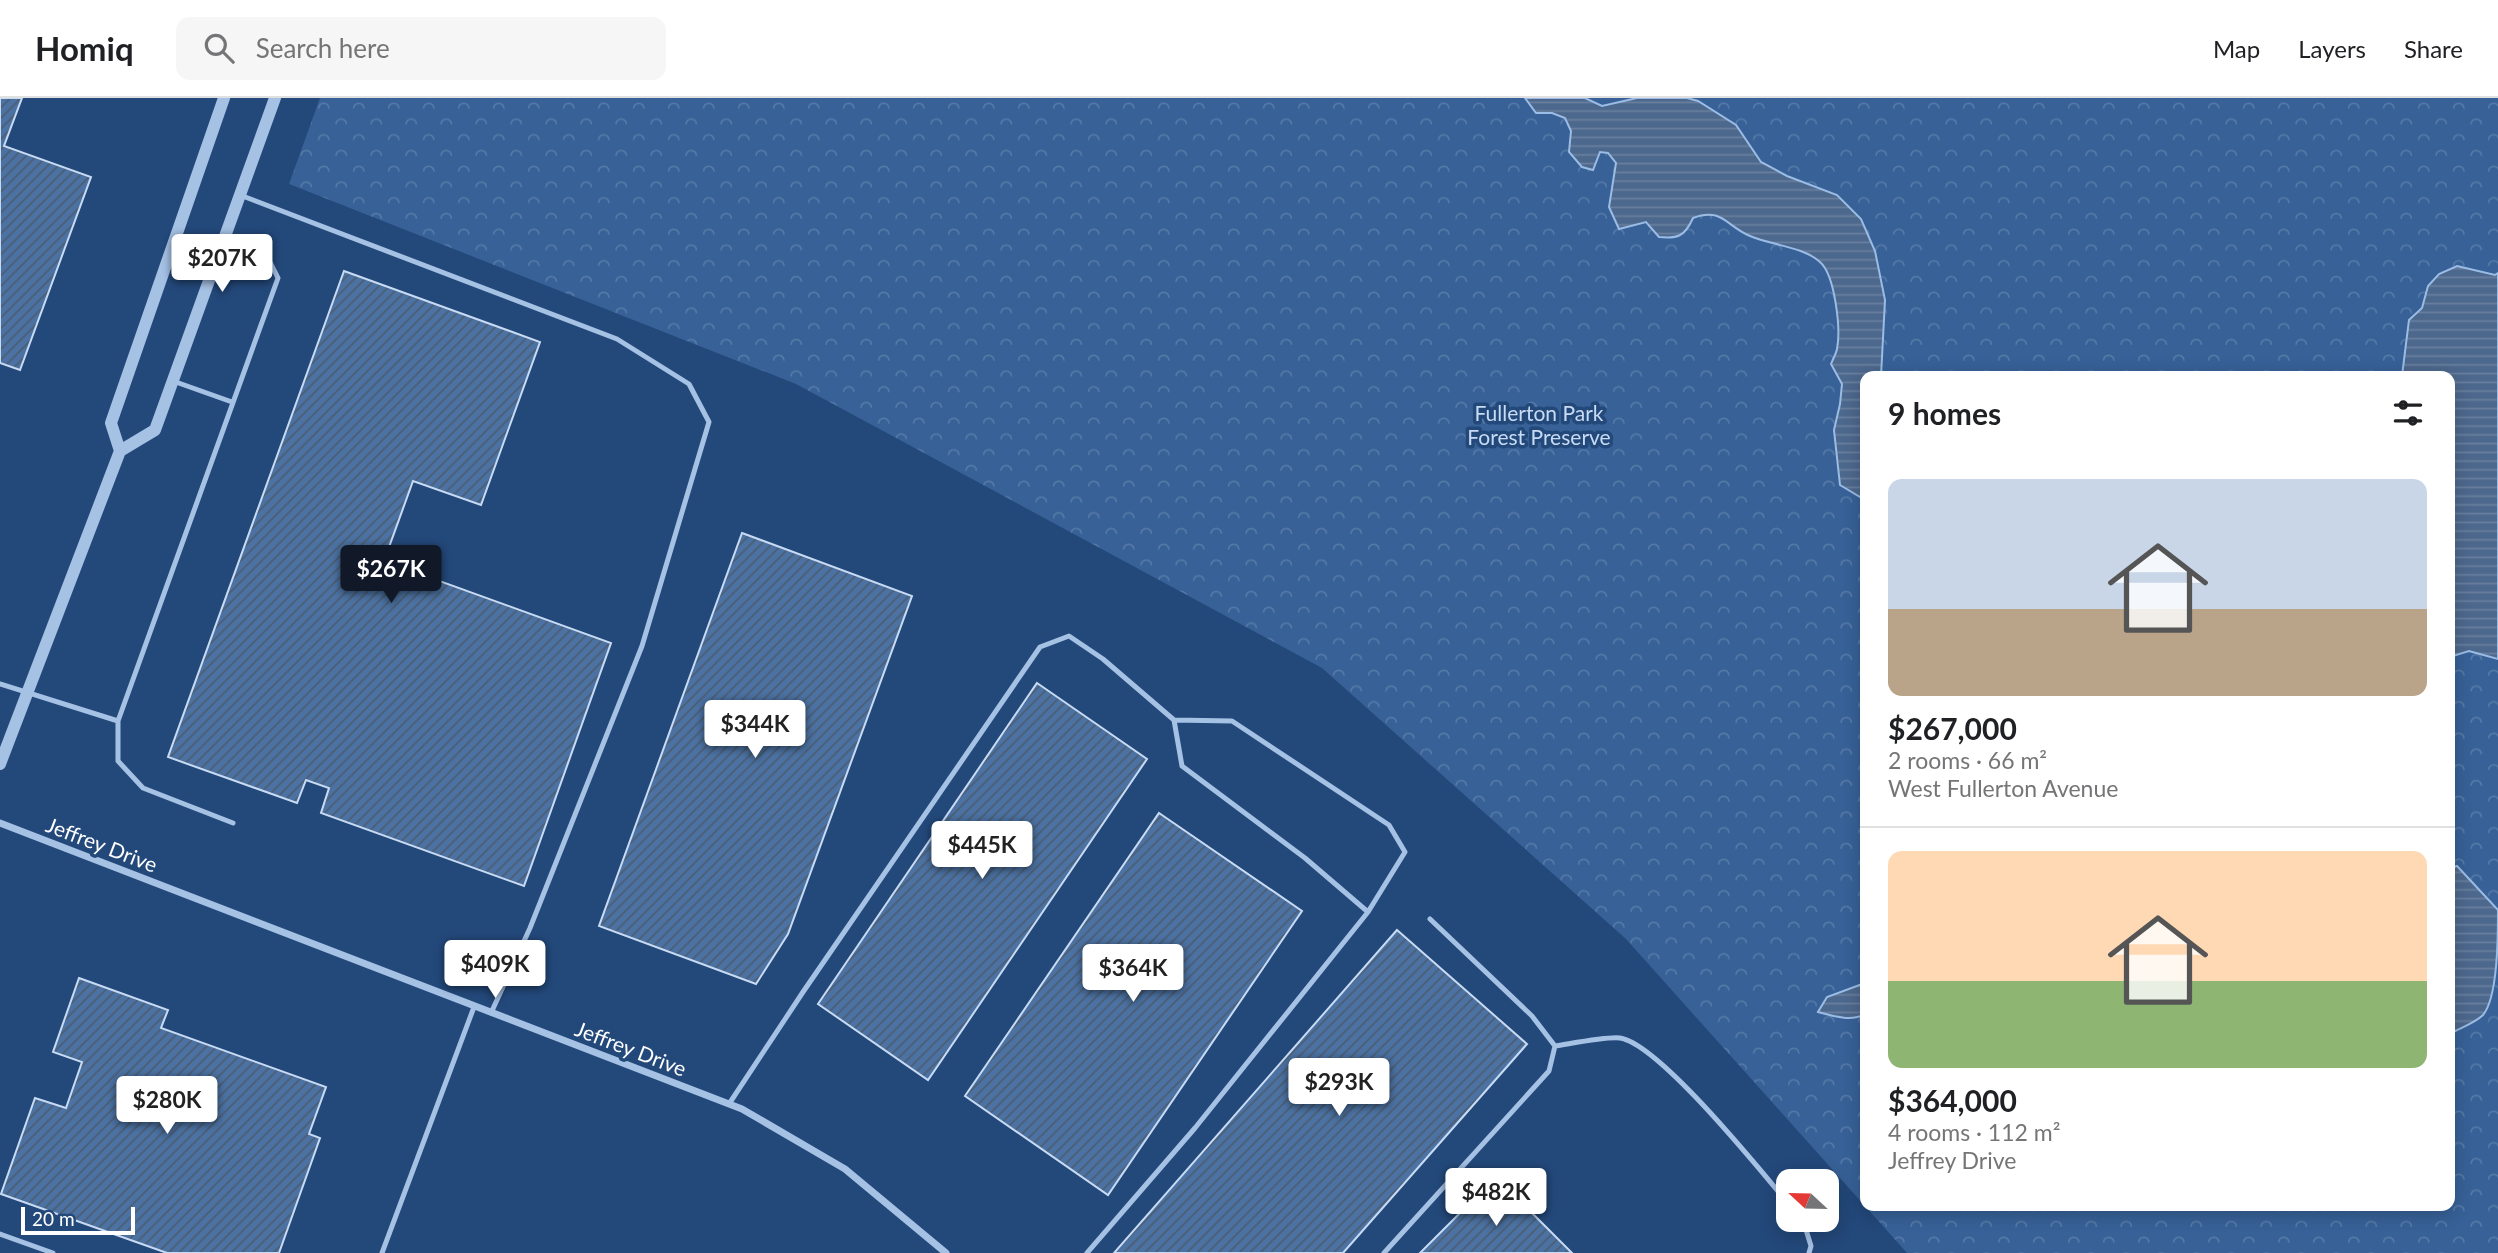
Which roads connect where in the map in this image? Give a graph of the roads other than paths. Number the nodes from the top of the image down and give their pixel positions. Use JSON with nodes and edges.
{"nodes":[{"id":1,"x":224,"y":98,"type":"edge"},
{"id":2,"x":275,"y":98,"type":"edge"},
{"id":3,"x":240,"y":195,"type":"junction"},
{"id":4,"x":223,"y":242,"type":"junction"},
{"id":5,"x":173,"y":381,"type":"junction"},
{"id":6,"x":232,"y":402,"type":"junction"},
{"id":7,"x":120,"y":450,"type":"junction"},
{"id":8,"x":0,"y":684,"type":"edge"},
{"id":9,"x":27,"y":694,"type":"junction"},
{"id":10,"x":1174,"y":720,"type":"junction"},
{"id":11,"x":118,"y":721,"type":"junction"},
{"id":12,"x":0,"y":765,"type":"edge"},
{"id":13,"x":0,"y":823,"type":"edge"},
{"id":14,"x":233,"y":823,"type":"dead end"},
{"id":15,"x":1368,"y":912,"type":"junction"},
{"id":16,"x":1430,"y":919,"type":"dead end"},
{"id":17,"x":474,"y":1007,"type":"junction"},
{"id":18,"x":491,"y":1013,"type":"junction"},
{"id":19,"x":1555,"y":1046,"type":"junction"},
{"id":20,"x":729,"y":1104,"type":"junction"},
{"id":21,"x":1776,"y":1189,"type":"edge"},
{"id":22,"x":1807,"y":1232,"type":"edge"},
{"id":23,"x":0,"y":1234,"type":"edge"},
{"id":24,"x":53,"y":1253,"type":"edge"},
{"id":25,"x":382,"y":1253,"type":"edge"},
{"id":26,"x":946,"y":1253,"type":"edge"},
{"id":27,"x":1087,"y":1253,"type":"edge"},
{"id":28,"x":1384,"y":1253,"type":"edge"},
{"id":29,"x":1809,"y":1253,"type":"edge"}],
"edges":[{"from":1,"to":7,"type":"street"},
{"from":2,"to":3,"type":"street"},
{"from":3,"to":4,"type":"street"},
{"from":3,"to":18,"type":"lane"},
{"from":4,"to":5,"type":"street"},
{"from":4,"to":6,"type":"lane"},
{"from":5,"to":6,"type":"lane"},
{"from":5,"to":7,"type":"street"},
{"from":6,"to":11,"type":"lane"},
{"from":7,"to":9,"type":"street"},
{"from":8,"to":9,"type":"lane"},
{"from":9,"to":11,"type":"lane"},
{"from":9,"to":12,"type":"street"},
{"from":10,"to":15,"type":"lane"},
{"from":10,"to":15,"type":"lane"},
{"from":10,"to":20,"type":"lane"},
{"from":11,"to":14,"type":"lane"},
{"from":13,"to":17,"type":"street","name":"Jeffrey Drive"},
{"from":15,"to":27,"type":"lane"},
{"from":16,"to":19,"type":"lane"},
{"from":17,"to":18,"type":"street","name":"Jeffrey Drive"},
{"from":17,"to":25,"type":"lane"},
{"from":18,"to":20,"type":"street","name":"Jeffrey Drive"},
{"from":19,"to":21,"type":"lane"},
{"from":19,"to":28,"type":"lane"},
{"from":20,"to":26,"type":"street","name":"Jeffrey Drive"},
{"from":22,"to":29,"type":"lane"},
{"from":23,"to":24,"type":"lane"}]}
